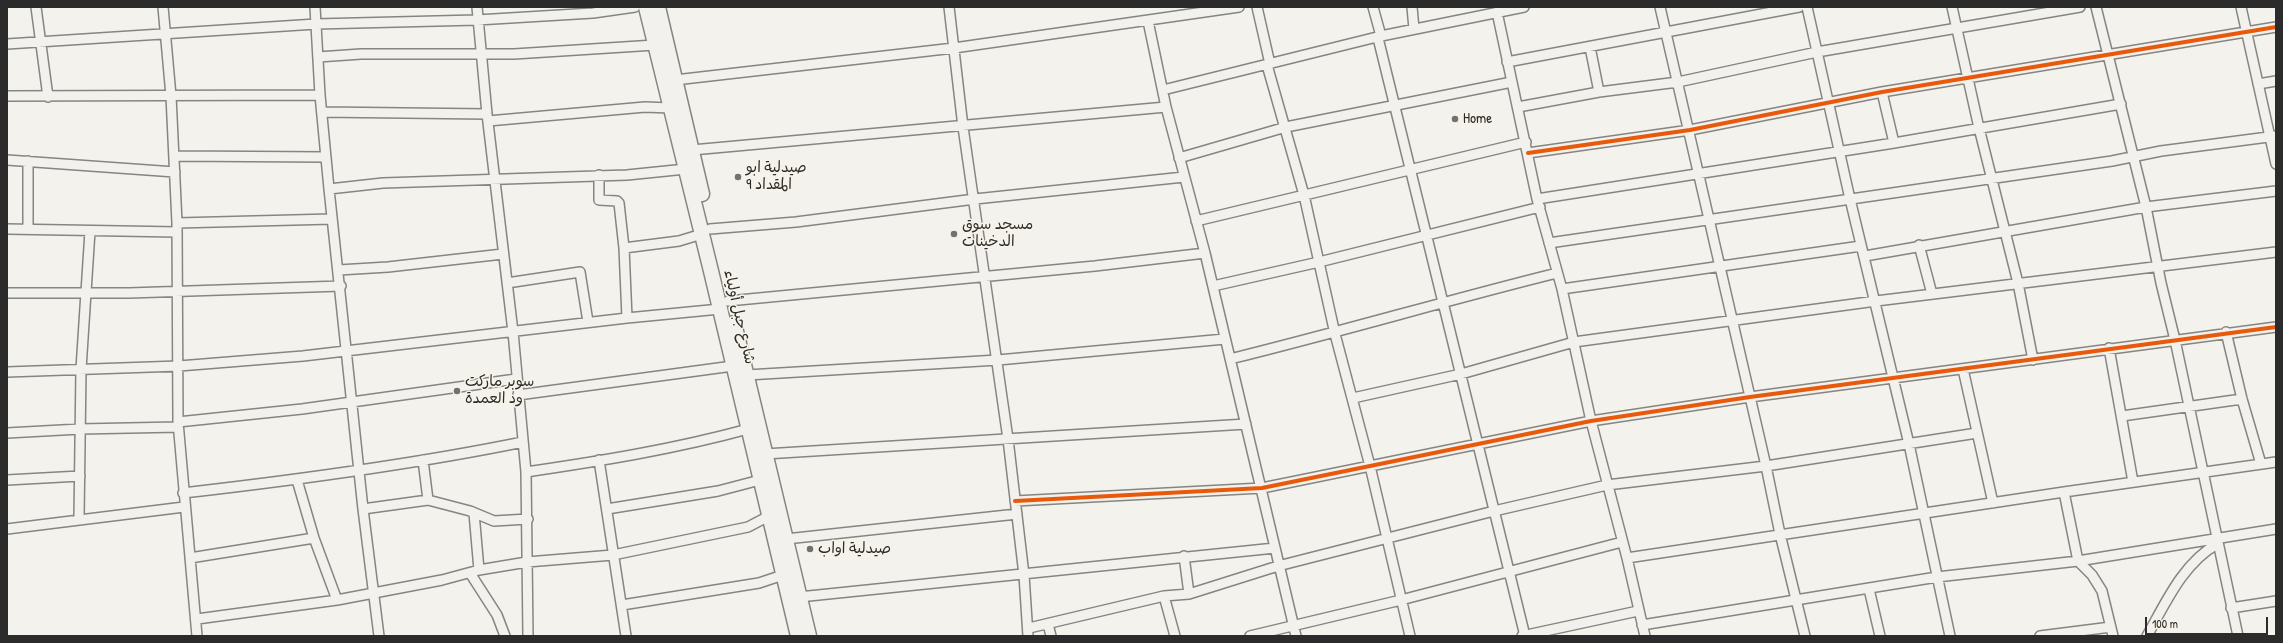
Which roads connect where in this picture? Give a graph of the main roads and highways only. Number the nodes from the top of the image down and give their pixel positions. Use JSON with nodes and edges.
{"nodes":[{"id":1,"x":646,"y":7,"type":"edge"},
{"id":2,"x":658,"y":7,"type":"edge"},
{"id":3,"x":706,"y":232,"type":"junction"},
{"id":4,"x":724,"y":305,"type":"junction"},
{"id":5,"x":748,"y":403,"type":"junction"},
{"id":6,"x":798,"y":636,"type":"edge"},
{"id":7,"x":809,"y":636,"type":"edge"}],
"edges":[{"from":1,"to":3,"type":"main road","name":"شارع جبل أولياء"},
{"from":2,"to":3,"type":"main road","name":"شارع جبل أولياء"},
{"from":3,"to":4,"type":"main road","name":"شارع جبل أولياء"},
{"from":4,"to":5,"type":"main road","name":"شارع جبل أولياء"},
{"from":4,"to":5,"type":"main road","name":"شارع جبل أولياء"},
{"from":5,"to":6,"type":"main road","name":"شارع جبل أولياء"},
{"from":5,"to":7,"type":"main road","name":"شارع جبل أولياء"}]}
